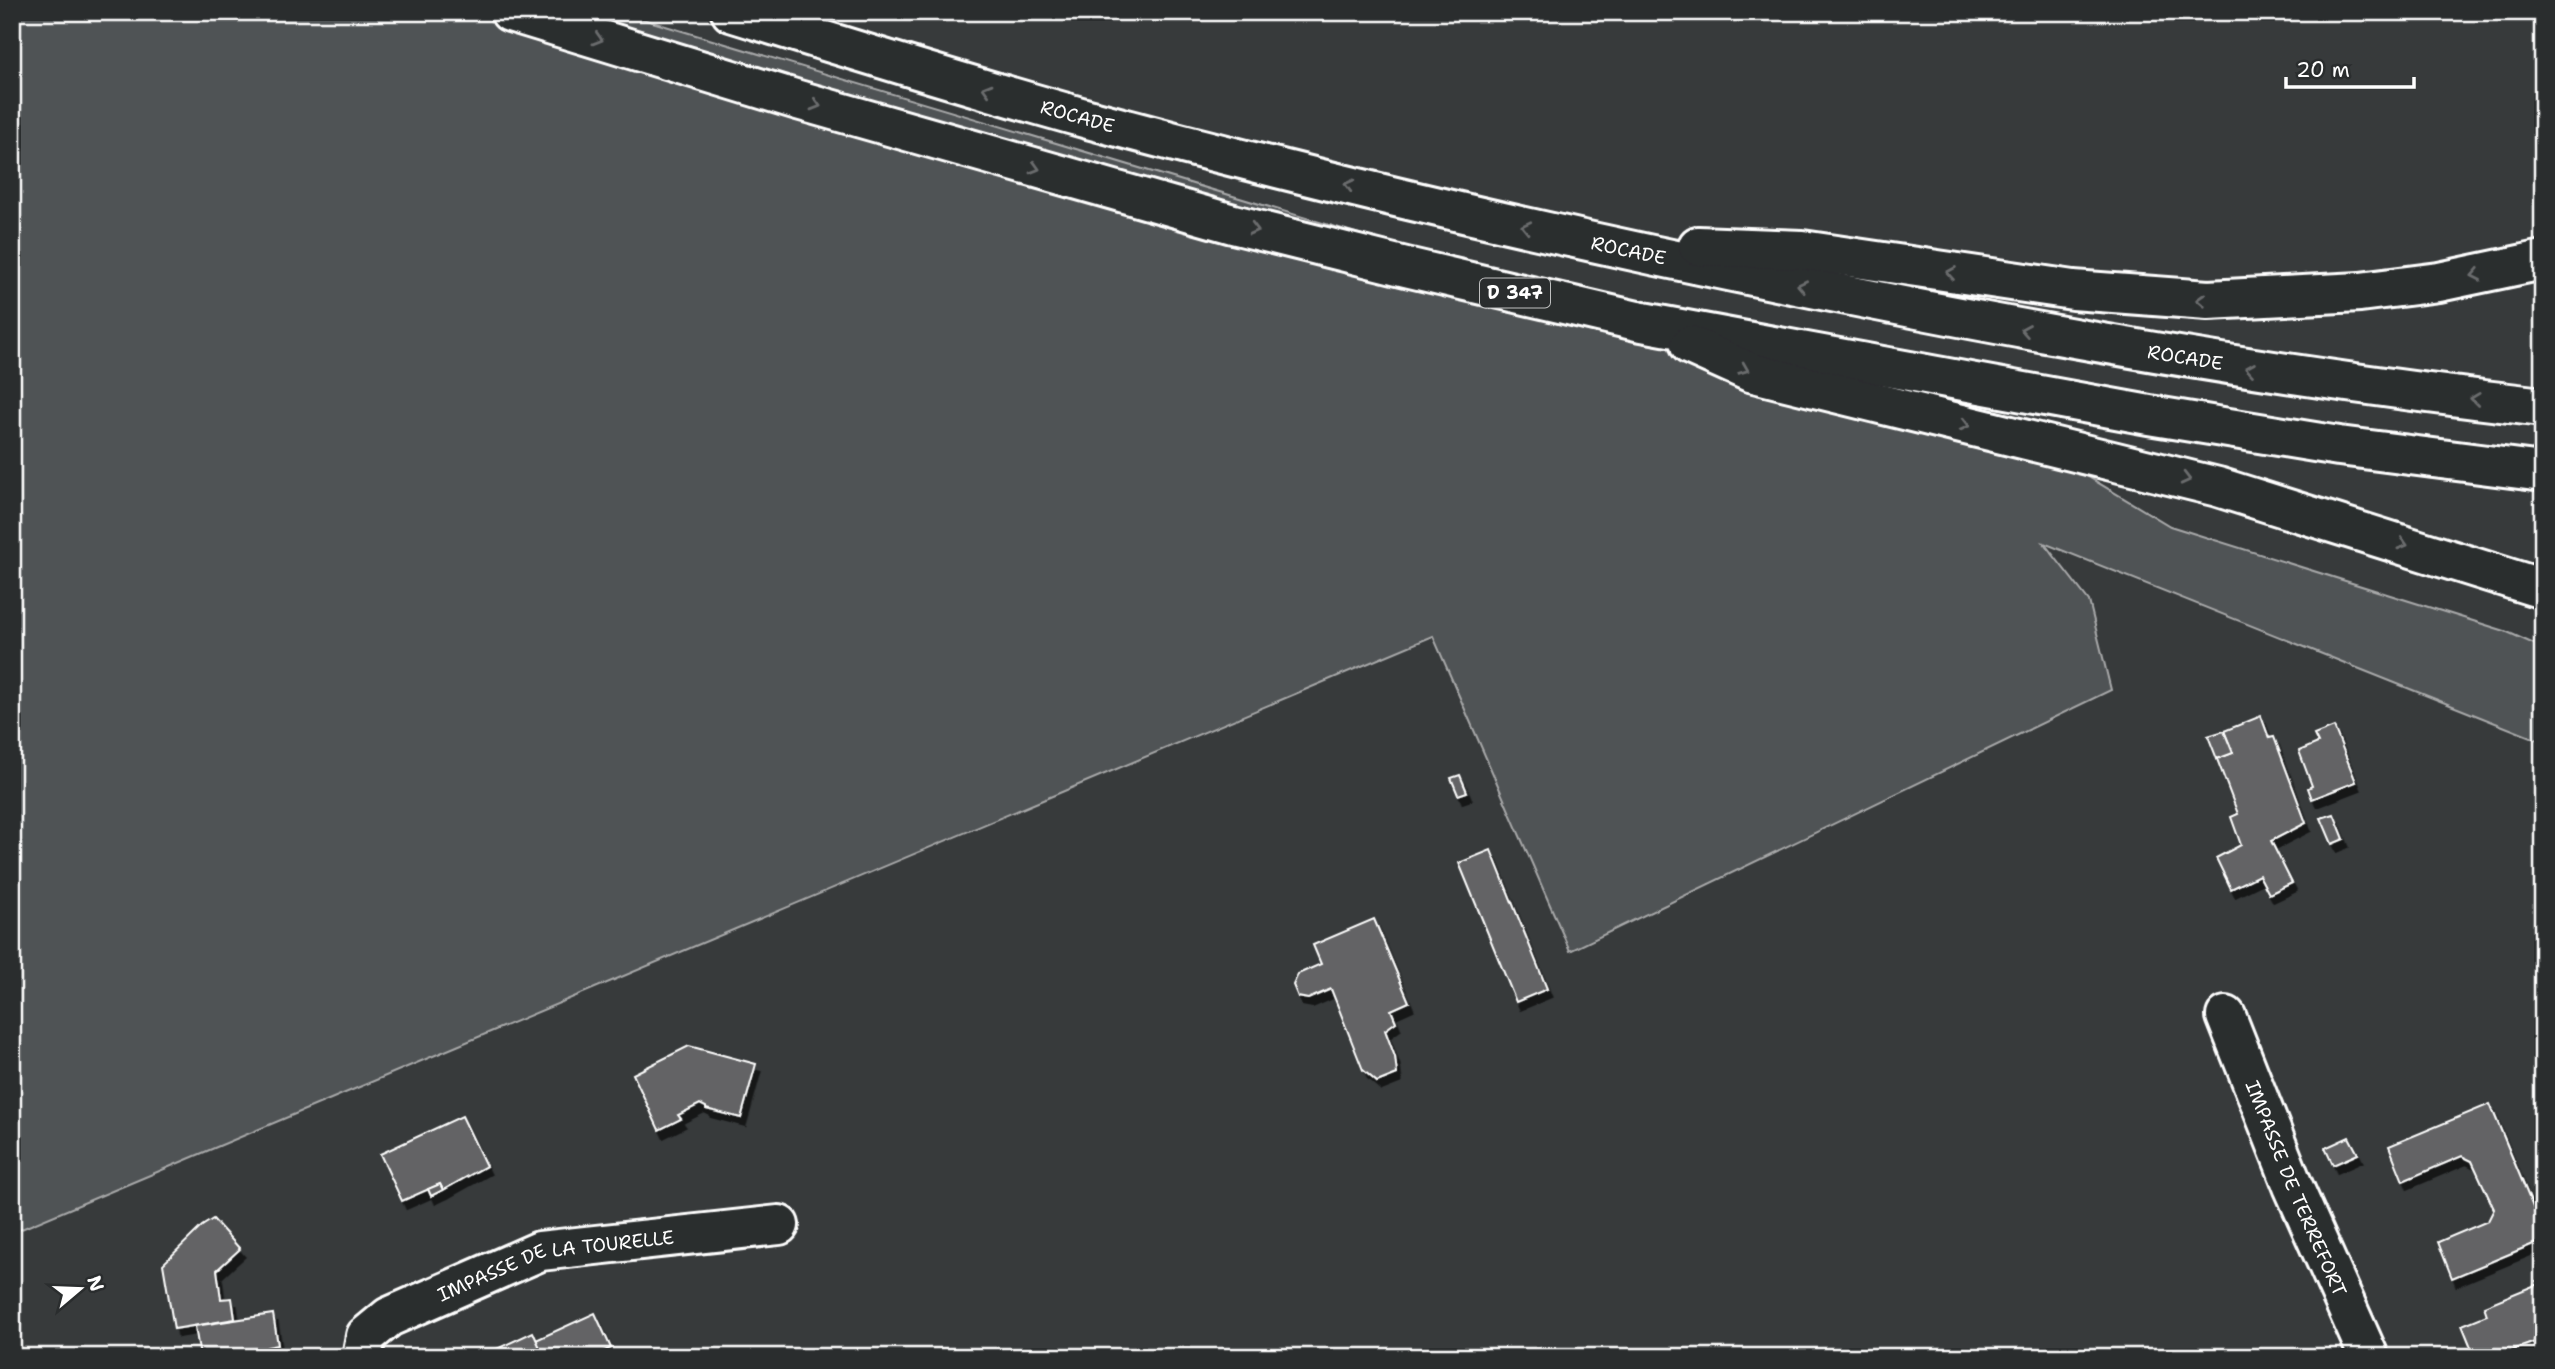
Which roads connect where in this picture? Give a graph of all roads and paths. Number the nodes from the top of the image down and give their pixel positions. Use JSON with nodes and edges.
{"nodes":[{"id":1,"x":510,"y":12,"type":"edge"},
{"id":2,"x":731,"y":12,"type":"edge"},
{"id":3,"x":1593,"y":242,"type":"junction"},
{"id":4,"x":2543,"y":260,"type":"edge"},
{"id":5,"x":1637,"y":321,"type":"junction"},
{"id":6,"x":2543,"y":407,"type":"edge"},
{"id":7,"x":2543,"y":472,"type":"edge"},
{"id":8,"x":2543,"y":589,"type":"edge"},
{"id":9,"x":2227,"y":1016,"type":"dead end"},
{"id":10,"x":779,"y":1225,"type":"dead end"},
{"id":11,"x":362,"y":1357,"type":"edge"},
{"id":12,"x":2369,"y":1357,"type":"edge"}],
"edges":[{"from":1,"to":5,"type":"main road","number":"D 347","one_way":true},
{"from":3,"to":2,"type":"main road","name":"ROCADE","one_way":true},
{"from":4,"to":3,"type":"main road","one_way":true},
{"from":6,"to":3,"type":"main road","name":"ROCADE","one_way":true},
{"from":5,"to":7,"type":"main road","number":"D 347"},
{"from":5,"to":8,"type":"main road","one_way":true},
{"from":9,"to":12,"type":"main road","name":"IMPASSE DE TERREFORT"},
{"from":10,"to":11,"type":"main road","name":"IMPASSE DE LA TOURELLE"}]}
